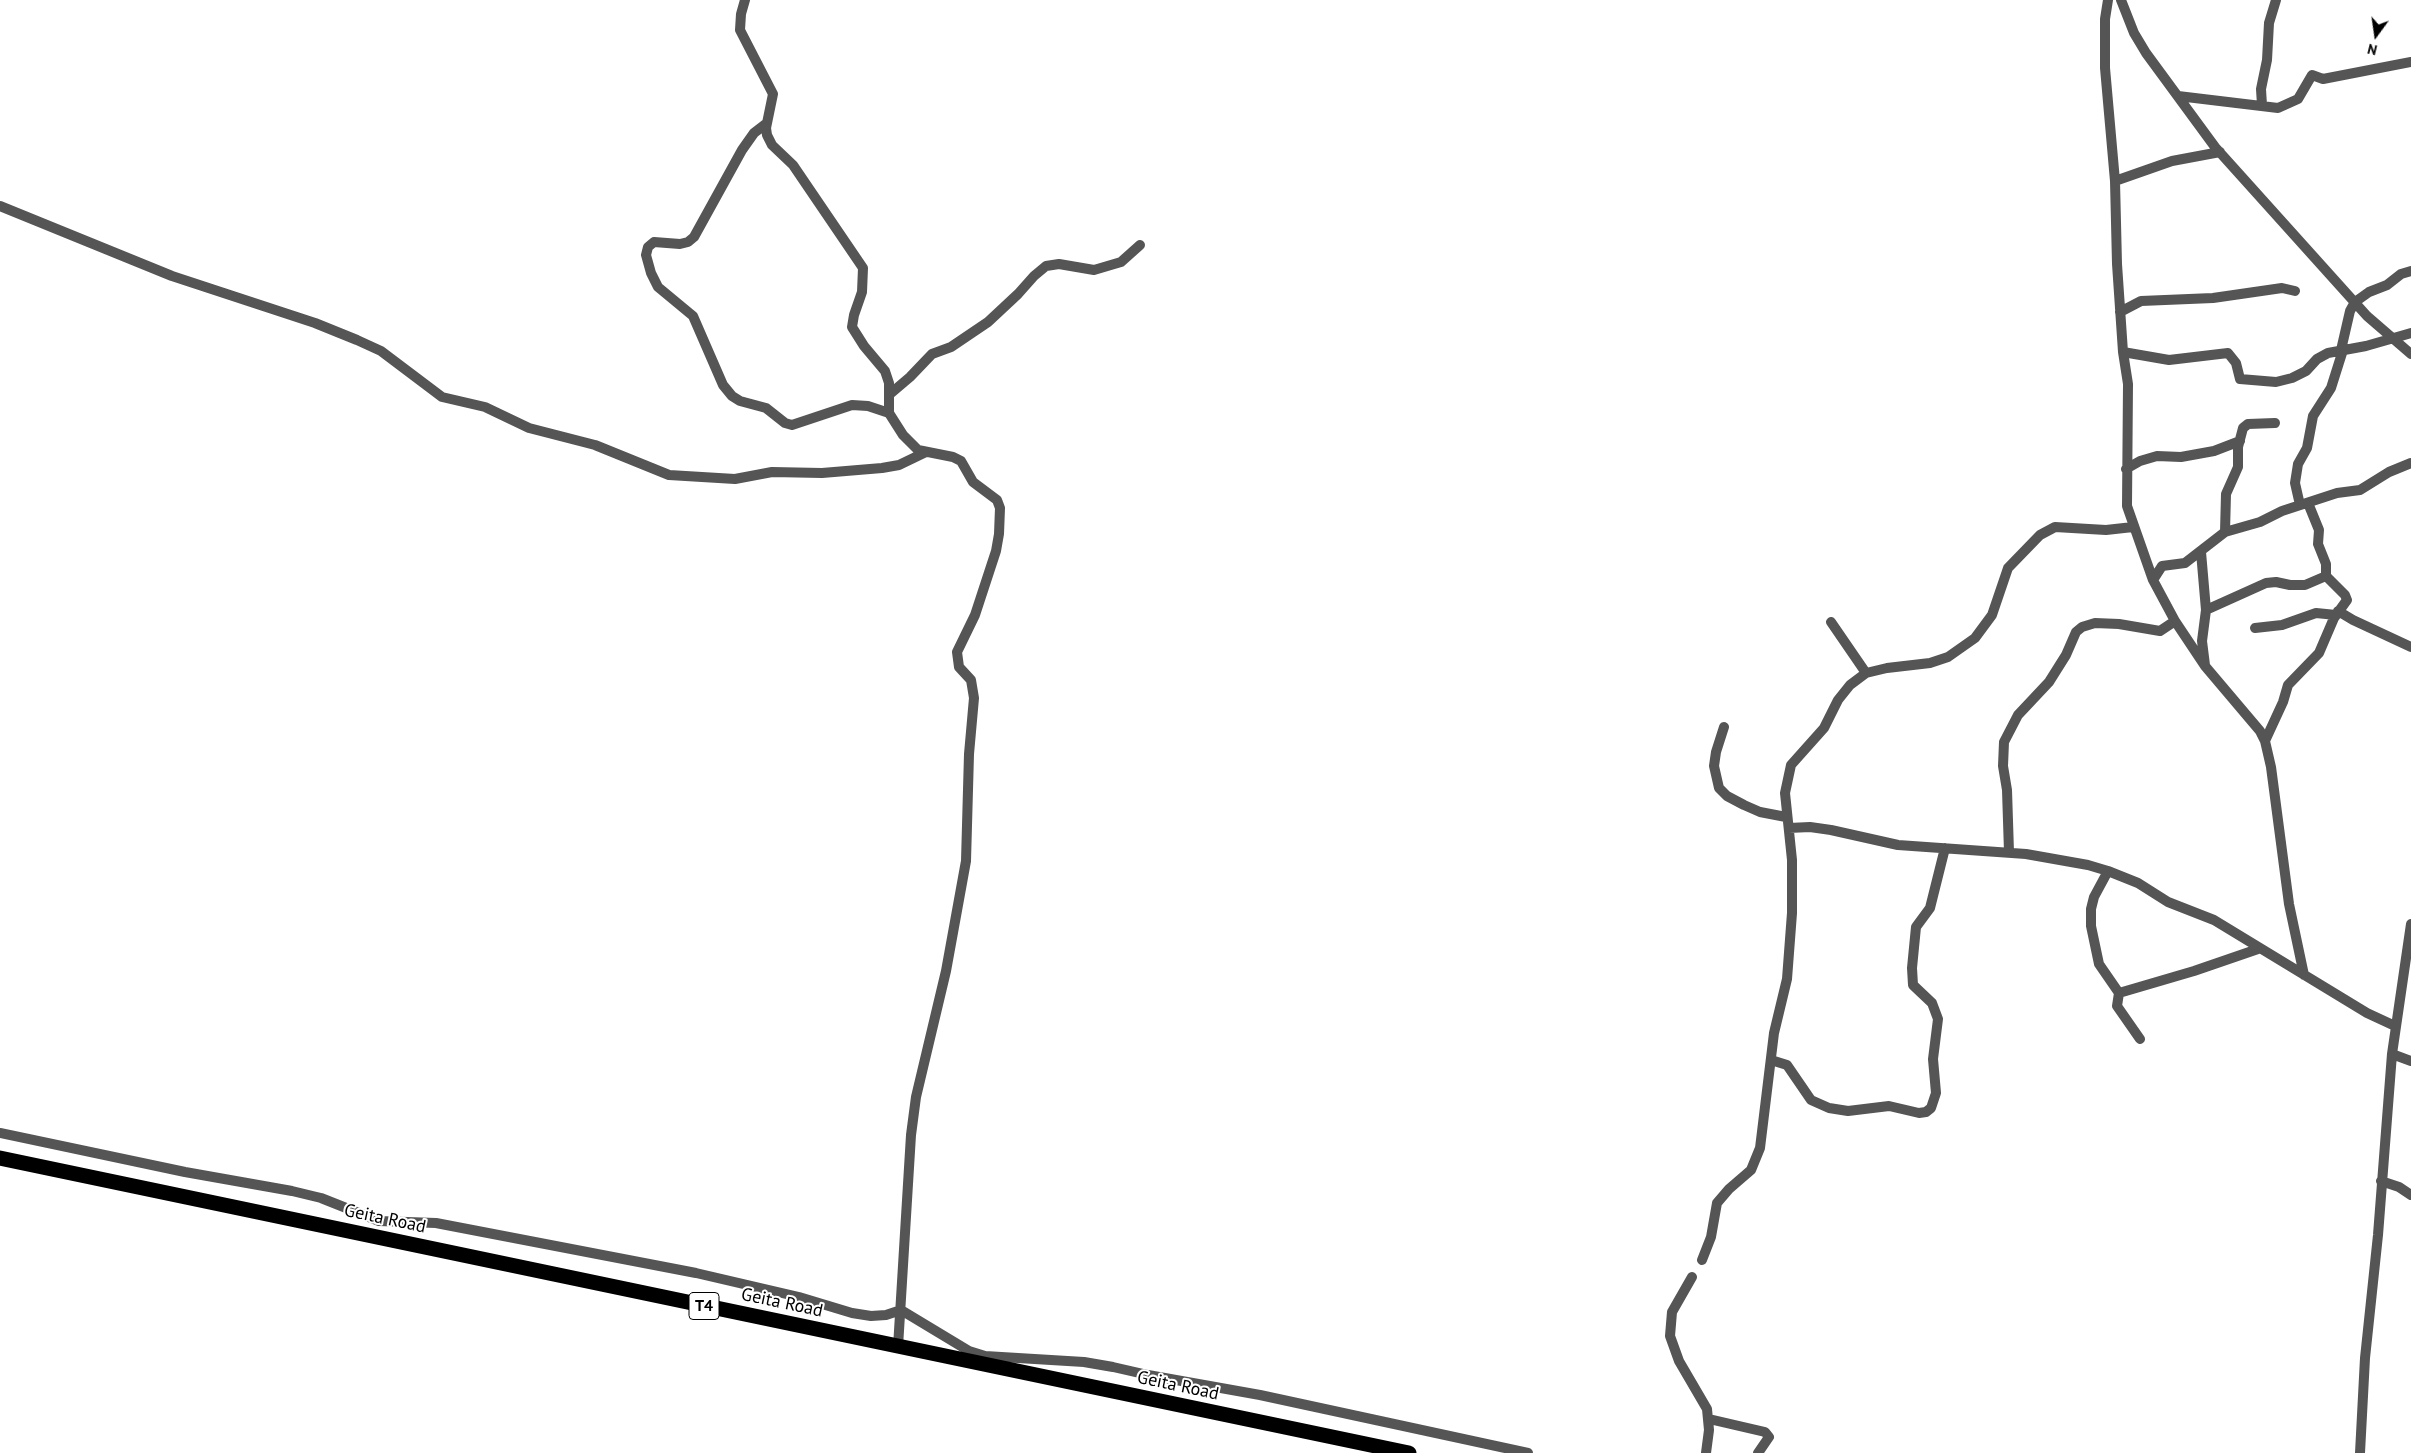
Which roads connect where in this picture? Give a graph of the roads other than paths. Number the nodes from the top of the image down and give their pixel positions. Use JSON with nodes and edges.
{"nodes":[{"id":1,"x":745,"y":0,"type":"edge"},
{"id":2,"x":2108,"y":0,"type":"edge"},
{"id":3,"x":2121,"y":0,"type":"edge"},
{"id":4,"x":2276,"y":0,"type":"edge"},
{"id":5,"x":2411,"y":62,"type":"edge"},
{"id":6,"x":2178,"y":96,"type":"junction"},
{"id":7,"x":2262,"y":105,"type":"junction"},
{"id":8,"x":767,"y":122,"type":"junction"},
{"id":9,"x":2220,"y":152,"type":"junction"},
{"id":10,"x":2115,"y":181,"type":"junction"},
{"id":11,"x":0,"y":206,"type":"edge"},
{"id":12,"x":1140,"y":246,"type":"dead end"},
{"id":13,"x":2411,"y":271,"type":"edge"},
{"id":14,"x":2295,"y":291,"type":"dead end"},
{"id":15,"x":2354,"y":302,"type":"junction"},
{"id":16,"x":2120,"y":312,"type":"junction"},
{"id":17,"x":2411,"y":333,"type":"edge"},
{"id":18,"x":2393,"y":339,"type":"junction"},
{"id":19,"x":2342,"y":350,"type":"junction"},
{"id":20,"x":2123,"y":352,"type":"junction"},
{"id":21,"x":2411,"y":354,"type":"edge"},
{"id":22,"x":890,"y":394,"type":"junction"},
{"id":23,"x":889,"y":413,"type":"junction"},
{"id":24,"x":2275,"y":424,"type":"dead end"},
{"id":25,"x":2240,"y":441,"type":"junction"},
{"id":26,"x":926,"y":452,"type":"junction"},
{"id":27,"x":2411,"y":463,"type":"edge"},
{"id":28,"x":2126,"y":469,"type":"junction"},
{"id":29,"x":2304,"y":504,"type":"junction"},
{"id":30,"x":2133,"y":527,"type":"junction"},
{"id":31,"x":2225,"y":532,"type":"junction"},
{"id":32,"x":2201,"y":552,"type":"junction"},
{"id":33,"x":2326,"y":576,"type":"junction"},
{"id":34,"x":2153,"y":580,"type":"junction"},
{"id":35,"x":2206,"y":610,"type":"junction"},
{"id":36,"x":2337,"y":613,"type":"junction"},
{"id":37,"x":2174,"y":620,"type":"junction"},
{"id":38,"x":1830,"y":622,"type":"dead end"},
{"id":39,"x":2255,"y":628,"type":"dead end"},
{"id":40,"x":2411,"y":647,"type":"edge"},
{"id":41,"x":2205,"y":666,"type":"junction"},
{"id":42,"x":1866,"y":673,"type":"junction"},
{"id":43,"x":1724,"y":727,"type":"dead end"},
{"id":44,"x":2265,"y":741,"type":"junction"},
{"id":45,"x":1788,"y":823,"type":"junction"},
{"id":46,"x":1945,"y":848,"type":"junction"},
{"id":47,"x":2010,"y":852,"type":"junction"},
{"id":48,"x":2108,"y":871,"type":"junction"},
{"id":49,"x":2411,"y":924,"type":"edge"},
{"id":50,"x":2258,"y":949,"type":"junction"},
{"id":51,"x":2304,"y":975,"type":"junction"},
{"id":52,"x":2119,"y":994,"type":"junction"},
{"id":53,"x":2395,"y":1026,"type":"junction"},
{"id":54,"x":2140,"y":1039,"type":"dead end"},
{"id":55,"x":2392,"y":1054,"type":"junction"},
{"id":56,"x":1771,"y":1060,"type":"junction"},
{"id":57,"x":2411,"y":1061,"type":"edge"},
{"id":58,"x":0,"y":1133,"type":"edge"},
{"id":59,"x":0,"y":1158,"type":"edge"},
{"id":60,"x":2381,"y":1181,"type":"junction"},
{"id":61,"x":2411,"y":1195,"type":"edge"},
{"id":62,"x":1702,"y":1260,"type":"dead end"},
{"id":63,"x":1692,"y":1276,"type":"dead end"},
{"id":64,"x":901,"y":1310,"type":"junction"},
{"id":65,"x":898,"y":1347,"type":"junction"},
{"id":66,"x":1709,"y":1419,"type":"junction"},
{"id":67,"x":1409,"y":1453,"type":"edge"},
{"id":68,"x":1528,"y":1453,"type":"edge"},
{"id":69,"x":1706,"y":1453,"type":"edge"},
{"id":70,"x":1758,"y":1453,"type":"edge"},
{"id":71,"x":2360,"y":1453,"type":"edge"}],
"edges":[{"from":1,"to":8,"type":"street"},
{"from":2,"to":10,"type":"street"},
{"from":3,"to":6,"type":"street"},
{"from":4,"to":7,"type":"street"},
{"from":5,"to":7,"type":"street"},
{"from":6,"to":7,"type":"street"},
{"from":6,"to":9,"type":"street"},
{"from":8,"to":22,"type":"street"},
{"from":8,"to":23,"type":"street"},
{"from":9,"to":10,"type":"street"},
{"from":9,"to":15,"type":"street"},
{"from":10,"to":16,"type":"street"},
{"from":11,"to":26,"type":"street"},
{"from":12,"to":22,"type":"street"},
{"from":13,"to":15,"type":"street"},
{"from":14,"to":16,"type":"street"},
{"from":15,"to":18,"type":"street"},
{"from":15,"to":19,"type":"street"},
{"from":16,"to":20,"type":"street"},
{"from":17,"to":18,"type":"street"},
{"from":18,"to":19,"type":"street"},
{"from":18,"to":21,"type":"street"},
{"from":19,"to":20,"type":"street"},
{"from":19,"to":29,"type":"street"},
{"from":20,"to":28,"type":"street"},
{"from":22,"to":23,"type":"street"},
{"from":23,"to":26,"type":"street"},
{"from":24,"to":25,"type":"street"},
{"from":25,"to":28,"type":"street"},
{"from":25,"to":31,"type":"street"},
{"from":26,"to":64,"type":"street"},
{"from":27,"to":29,"type":"street"},
{"from":28,"to":30,"type":"street"},
{"from":29,"to":31,"type":"street"},
{"from":29,"to":33,"type":"street"},
{"from":30,"to":34,"type":"street"},
{"from":30,"to":42,"type":"street"},
{"from":31,"to":32,"type":"street"},
{"from":32,"to":34,"type":"street"},
{"from":32,"to":35,"type":"street"},
{"from":33,"to":35,"type":"street"},
{"from":33,"to":36,"type":"street"},
{"from":34,"to":37,"type":"street"},
{"from":35,"to":41,"type":"street"},
{"from":36,"to":39,"type":"street"},
{"from":36,"to":40,"type":"street"},
{"from":36,"to":44,"type":"street"},
{"from":37,"to":41,"type":"street"},
{"from":37,"to":47,"type":"street"},
{"from":38,"to":42,"type":"street"},
{"from":41,"to":44,"type":"street"},
{"from":42,"to":45,"type":"street"},
{"from":43,"to":45,"type":"street"},
{"from":44,"to":51,"type":"street"},
{"from":45,"to":46,"type":"street"},
{"from":45,"to":56,"type":"street"},
{"from":46,"to":47,"type":"street"},
{"from":46,"to":56,"type":"street"},
{"from":47,"to":48,"type":"street"},
{"from":48,"to":50,"type":"street"},
{"from":48,"to":52,"type":"street"},
{"from":49,"to":53,"type":"street"},
{"from":50,"to":51,"type":"street"},
{"from":50,"to":52,"type":"street"},
{"from":51,"to":53,"type":"street"},
{"from":52,"to":54,"type":"street"},
{"from":53,"to":55,"type":"street"},
{"from":55,"to":57,"type":"street"},
{"from":55,"to":60,"type":"street"},
{"from":56,"to":62,"type":"street"},
{"from":58,"to":64,"type":"street"},
{"from":59,"to":65,"type":"highway","name":"Geita Road","number":"T4"},
{"from":60,"to":61,"type":"street"},
{"from":60,"to":71,"type":"street"},
{"from":63,"to":66,"type":"street"},
{"from":64,"to":65,"type":"street"},
{"from":64,"to":68,"type":"street"},
{"from":65,"to":67,"type":"highway","name":"Geita Road","number":"T4"},
{"from":66,"to":69,"type":"street"},
{"from":66,"to":70,"type":"street"}]}
